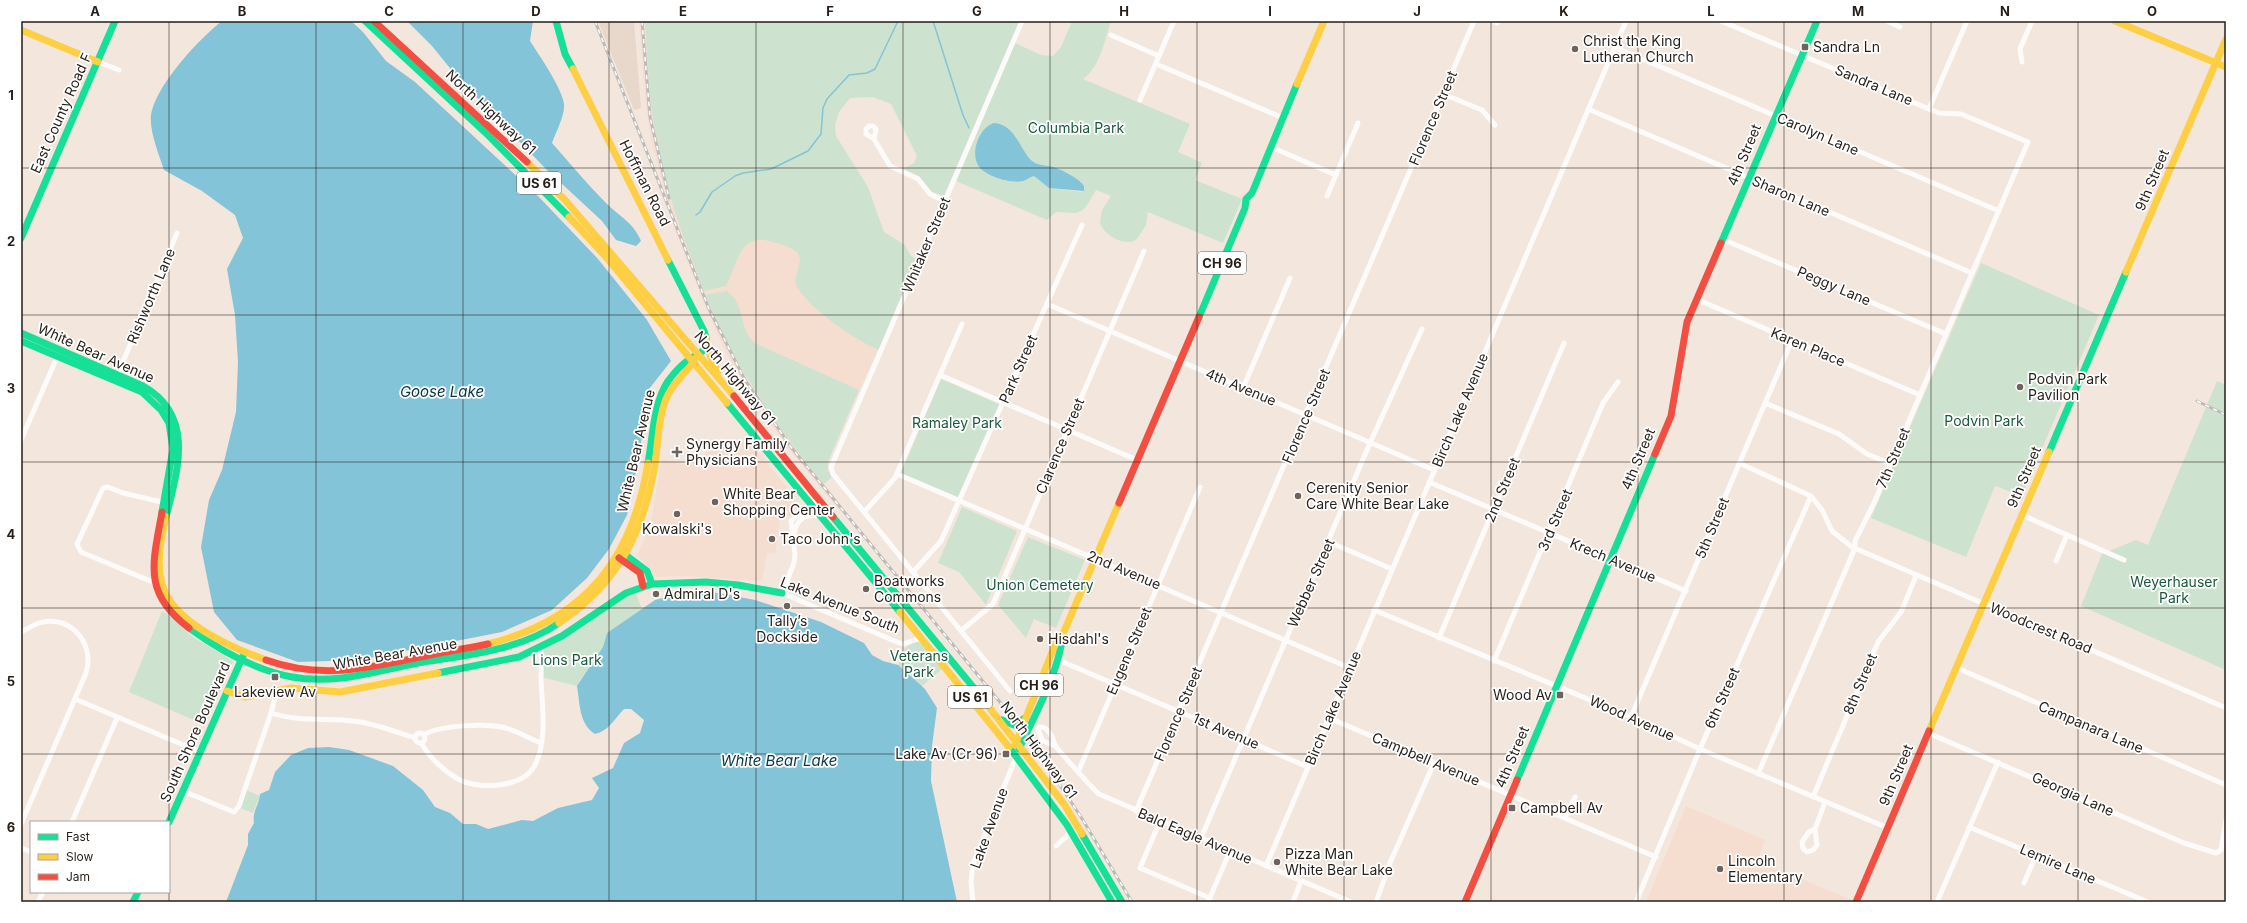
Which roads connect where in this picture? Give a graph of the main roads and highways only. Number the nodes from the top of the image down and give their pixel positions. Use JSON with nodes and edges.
{"nodes":[{"id":1,"x":115,"y":21,"type":"edge"},
{"id":2,"x":365,"y":21,"type":"edge"},
{"id":3,"x":374,"y":21,"type":"edge"},
{"id":4,"x":556,"y":21,"type":"edge"},
{"id":5,"x":1323,"y":21,"type":"edge"},
{"id":6,"x":1817,"y":21,"type":"edge"},
{"id":7,"x":2115,"y":21,"type":"edge"},
{"id":8,"x":21,"y":30,"type":"edge"},
{"id":9,"x":2226,"y":39,"type":"edge"},
{"id":10,"x":98,"y":62,"type":"junction"},
{"id":11,"x":2216,"y":63,"type":"junction"},
{"id":12,"x":2226,"y":67,"type":"edge"},
{"id":13,"x":21,"y":238,"type":"edge"},
{"id":14,"x":21,"y":333,"type":"edge"},
{"id":15,"x":706,"y":338,"type":"junction"},
{"id":16,"x":21,"y":341,"type":"edge"},
{"id":17,"x":59,"y":353,"type":"junction"},
{"id":18,"x":698,"y":355,"type":"junction"},
{"id":19,"x":692,"y":361,"type":"junction"},
{"id":20,"x":723,"y":383,"type":"junction"},
{"id":21,"x":166,"y":503,"type":"junction"},
{"id":22,"x":618,"y":554,"type":"junction"},
{"id":23,"x":625,"y":558,"type":"junction"},
{"id":24,"x":652,"y":584,"type":"junction"},
{"id":25,"x":643,"y":586,"type":"junction"},
{"id":26,"x":782,"y":593,"type":"road end"},
{"id":27,"x":1063,"y":634,"type":"junction"},
{"id":28,"x":244,"y":652,"type":"junction"},
{"id":29,"x":241,"y":660,"type":"junction"},
{"id":30,"x":227,"y":691,"type":"junction"},
{"id":31,"x":1026,"y":716,"type":"junction"},
{"id":32,"x":999,"y":718,"type":"junction"},
{"id":33,"x":1018,"y":744,"type":"junction"},
{"id":34,"x":1015,"y":754,"type":"junction"},
{"id":35,"x":169,"y":821,"type":"edge"},
{"id":36,"x":1112,"y":902,"type":"edge"},
{"id":37,"x":1122,"y":902,"type":"edge"},
{"id":38,"x":1464,"y":902,"type":"edge"},
{"id":39,"x":1856,"y":902,"type":"edge"}],
"edges":[{"from":1,"to":10,"type":"main road","name":"East County Road F"},
{"from":2,"to":19,"type":"main road","number":"US 61"},
{"from":3,"to":18,"type":"main road","name":"North Highway 61","number":"US 61"},
{"from":4,"to":15,"type":"main road","name":"Hoffman Road"},
{"from":5,"to":27,"type":"main road","number":"CH 96"},
{"from":6,"to":38,"type":"main road","name":"4th Street"},
{"from":7,"to":11,"type":"main road"},
{"from":8,"to":10,"type":"main road"},
{"from":9,"to":11,"type":"main road","name":"9th Street"},
{"from":10,"to":13,"type":"main road","name":"East County Road F"},
{"from":11,"to":12,"type":"main road"},
{"from":11,"to":39,"type":"main road","name":"9th Street"},
{"from":14,"to":17,"type":"main road","name":"White Bear Avenue"},
{"from":15,"to":18,"type":"main road"},
{"from":15,"to":20,"type":"main road","name":"Hoffman Road"},
{"from":16,"to":17,"type":"main road","name":"White Bear Avenue"},
{"from":17,"to":21,"type":"main road","name":"White Bear Avenue"},
{"from":18,"to":19,"type":"main road","name":"White Bear Avenue"},
{"from":18,"to":20,"type":"main road","name":"North Highway 61","number":"US 61"},
{"from":19,"to":22,"type":"main road","name":"White Bear Avenue"},
{"from":19,"to":23,"type":"main road","name":"White Bear Avenue"},
{"from":19,"to":34,"type":"main road","name":"North Highway 61","number":"US 61"},
{"from":20,"to":32,"type":"main road","name":"North Highway 61","number":"US 61"},
{"from":21,"to":28,"type":"main road","name":"White Bear Avenue"},
{"from":21,"to":29,"type":"main road","name":"White Bear Avenue"},
{"from":22,"to":23,"type":"main road"},
{"from":22,"to":28,"type":"main road","name":"White Bear Avenue"},
{"from":23,"to":24,"type":"main road"},
{"from":23,"to":25,"type":"main road"},
{"from":23,"to":29,"type":"main road","name":"White Bear Avenue"},
{"from":24,"to":25,"type":"main road","name":"Lake Avenue South"},
{"from":24,"to":26,"type":"main road","name":"Lake Avenue South"},
{"from":25,"to":30,"type":"main road","name":"Lake Avenue South"},
{"from":27,"to":31,"type":"main road","number":"CH 96"},
{"from":27,"to":33,"type":"main road","number":"CH 96"},
{"from":28,"to":29,"type":"main road","name":"South Shore Boulevard"},
{"from":29,"to":30,"type":"main road","name":"South Shore Boulevard"},
{"from":30,"to":35,"type":"main road","name":"South Shore Boulevard"},
{"from":31,"to":32,"type":"main road"},
{"from":31,"to":33,"type":"main road"},
{"from":32,"to":33,"type":"main road","name":"North Highway 61","number":"US 61"},
{"from":33,"to":34,"type":"main road","number":"CH 96"},
{"from":33,"to":37,"type":"main road","name":"North Highway 61","number":"US 61"},
{"from":34,"to":36,"type":"main road","name":"North Highway 61","number":"US 61"}]}
